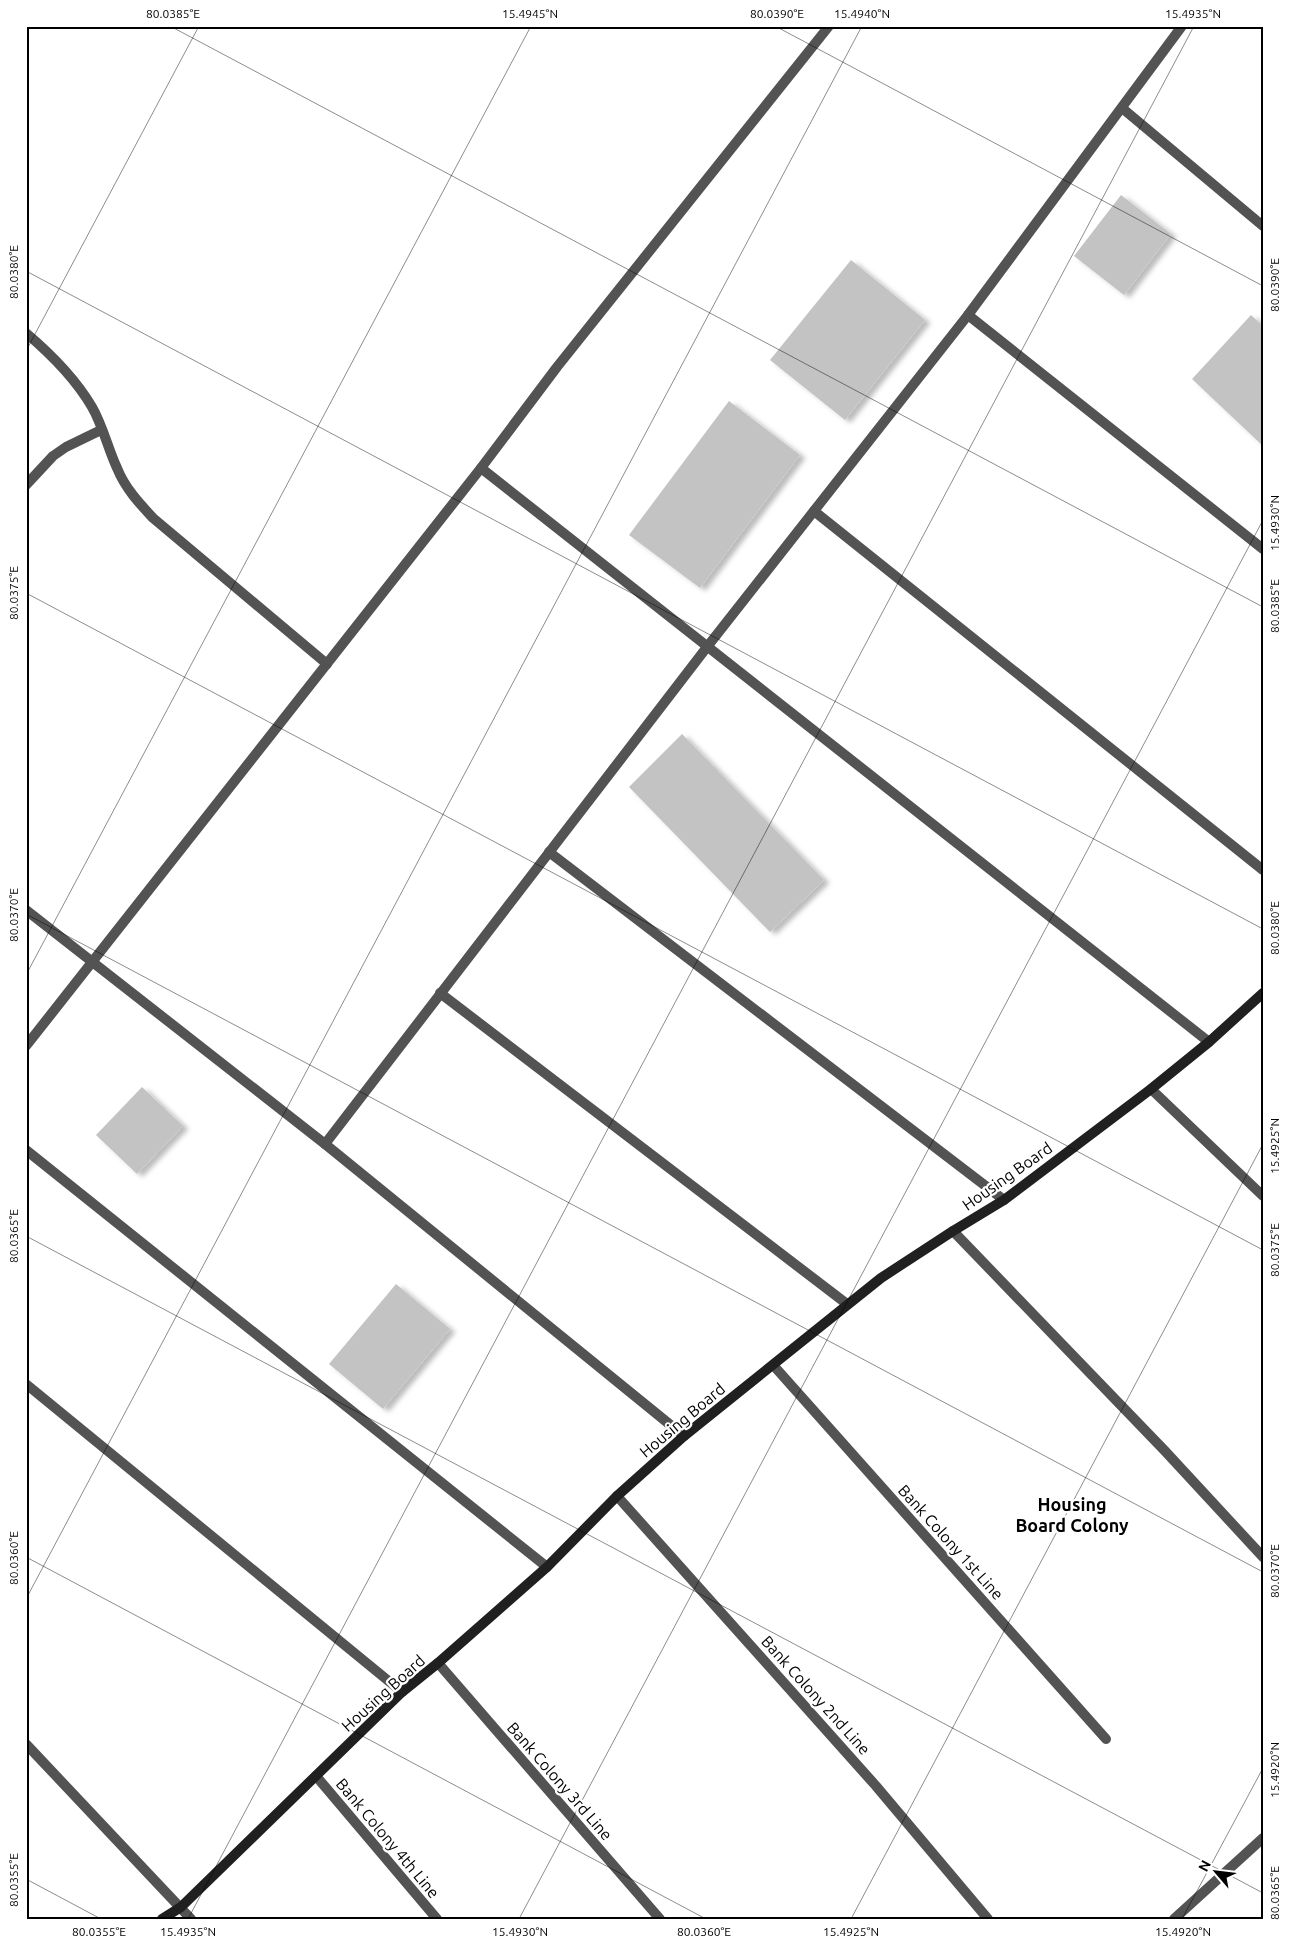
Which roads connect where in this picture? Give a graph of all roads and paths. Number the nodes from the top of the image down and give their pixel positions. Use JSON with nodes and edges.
{"nodes":[{"id":1,"x":829,"y":26,"type":"edge"},
{"id":2,"x":1182,"y":26,"type":"edge"},
{"id":3,"x":1122,"y":108,"type":"junction"},
{"id":4,"x":1263,"y":226,"type":"edge"},
{"id":5,"x":968,"y":315,"type":"junction"},
{"id":6,"x":26,"y":333,"type":"edge"},
{"id":7,"x":102,"y":430,"type":"junction"},
{"id":8,"x":481,"y":468,"type":"junction"},
{"id":9,"x":26,"y":485,"type":"edge"},
{"id":10,"x":814,"y":511,"type":"junction"},
{"id":11,"x":1263,"y":549,"type":"edge"},
{"id":12,"x":707,"y":647,"type":"junction"},
{"id":13,"x":327,"y":664,"type":"junction"},
{"id":14,"x":549,"y":852,"type":"junction"},
{"id":15,"x":1263,"y":870,"type":"edge"},
{"id":16,"x":26,"y":910,"type":"edge"},
{"id":17,"x":94,"y":962,"type":"junction"},
{"id":18,"x":440,"y":993,"type":"junction"},
{"id":19,"x":1263,"y":993,"type":"edge"},
{"id":20,"x":1209,"y":1042,"type":"junction"},
{"id":21,"x":26,"y":1046,"type":"edge"},
{"id":22,"x":1151,"y":1089,"type":"junction"},
{"id":23,"x":325,"y":1144,"type":"junction"},
{"id":24,"x":26,"y":1150,"type":"edge"},
{"id":25,"x":1263,"y":1196,"type":"edge"},
{"id":26,"x":1004,"y":1200,"type":"junction"},
{"id":27,"x":953,"y":1231,"type":"junction"},
{"id":28,"x":847,"y":1304,"type":"junction"},
{"id":29,"x":774,"y":1366,"type":"junction"},
{"id":30,"x":26,"y":1384,"type":"edge"},
{"id":31,"x":684,"y":1436,"type":"junction"},
{"id":32,"x":617,"y":1496,"type":"junction"},
{"id":33,"x":1263,"y":1557,"type":"edge"},
{"id":34,"x":547,"y":1566,"type":"junction"},
{"id":35,"x":438,"y":1663,"type":"junction"},
{"id":36,"x":402,"y":1692,"type":"junction"},
{"id":37,"x":1106,"y":1739,"type":"dead end"},
{"id":38,"x":26,"y":1744,"type":"edge"},
{"id":39,"x":316,"y":1776,"type":"junction"},
{"id":40,"x":1263,"y":1838,"type":"edge"},
{"id":41,"x":181,"y":1907,"type":"junction"},
{"id":42,"x":162,"y":1919,"type":"edge"},
{"id":43,"x":191,"y":1919,"type":"edge"},
{"id":44,"x":437,"y":1919,"type":"edge"},
{"id":45,"x":660,"y":1919,"type":"edge"},
{"id":46,"x":988,"y":1919,"type":"edge"},
{"id":47,"x":1174,"y":1919,"type":"edge"}],
"edges":[{"from":1,"to":8,"type":"street"},
{"from":2,"to":3,"type":"street"},
{"from":3,"to":4,"type":"street"},
{"from":3,"to":5,"type":"street"},
{"from":5,"to":10,"type":"street"},
{"from":5,"to":11,"type":"street"},
{"from":6,"to":7,"type":"street"},
{"from":7,"to":9,"type":"street"},
{"from":7,"to":13,"type":"street"},
{"from":8,"to":12,"type":"street"},
{"from":8,"to":13,"type":"street"},
{"from":10,"to":12,"type":"street"},
{"from":10,"to":15,"type":"street"},
{"from":12,"to":14,"type":"street"},
{"from":12,"to":20,"type":"street"},
{"from":13,"to":17,"type":"street"},
{"from":14,"to":18,"type":"street"},
{"from":14,"to":26,"type":"street"},
{"from":16,"to":17,"type":"street"},
{"from":17,"to":21,"type":"street"},
{"from":17,"to":23,"type":"street"},
{"from":18,"to":23,"type":"street"},
{"from":18,"to":28,"type":"street"},
{"from":19,"to":20,"type":"main road","name":"Housing Board"},
{"from":20,"to":22,"type":"main road","name":"Housing Board"},
{"from":22,"to":25,"type":"street"},
{"from":22,"to":26,"type":"main road","name":"Housing Board"},
{"from":23,"to":31,"type":"street"},
{"from":24,"to":34,"type":"street"},
{"from":26,"to":27,"type":"main road","name":"Housing Board"},
{"from":27,"to":28,"type":"main road","name":"Housing Board"},
{"from":27,"to":33,"type":"street"},
{"from":28,"to":29,"type":"main road","name":"Housing Board"},
{"from":29,"to":31,"type":"main road","name":"Housing Board"},
{"from":29,"to":37,"type":"street","name":"Bank Colony 1st Line"},
{"from":30,"to":36,"type":"street"},
{"from":31,"to":32,"type":"main road","name":"Housing Board"},
{"from":32,"to":34,"type":"main road","name":"Housing Board"},
{"from":32,"to":46,"type":"street","name":"Bank Colony 2nd Line"},
{"from":34,"to":35,"type":"main road","name":"Housing Board"},
{"from":35,"to":36,"type":"main road","name":"Housing Board"},
{"from":35,"to":45,"type":"street","name":"Bank Colony 3rd Line"},
{"from":36,"to":39,"type":"main road","name":"Housing Board"},
{"from":38,"to":41,"type":"street"},
{"from":39,"to":41,"type":"main road","name":"Housing Board"},
{"from":39,"to":44,"type":"street","name":"Bank Colony 4th Line"},
{"from":40,"to":47,"type":"street"},
{"from":41,"to":42,"type":"main road","name":"Housing Board"},
{"from":41,"to":43,"type":"street"}]}
